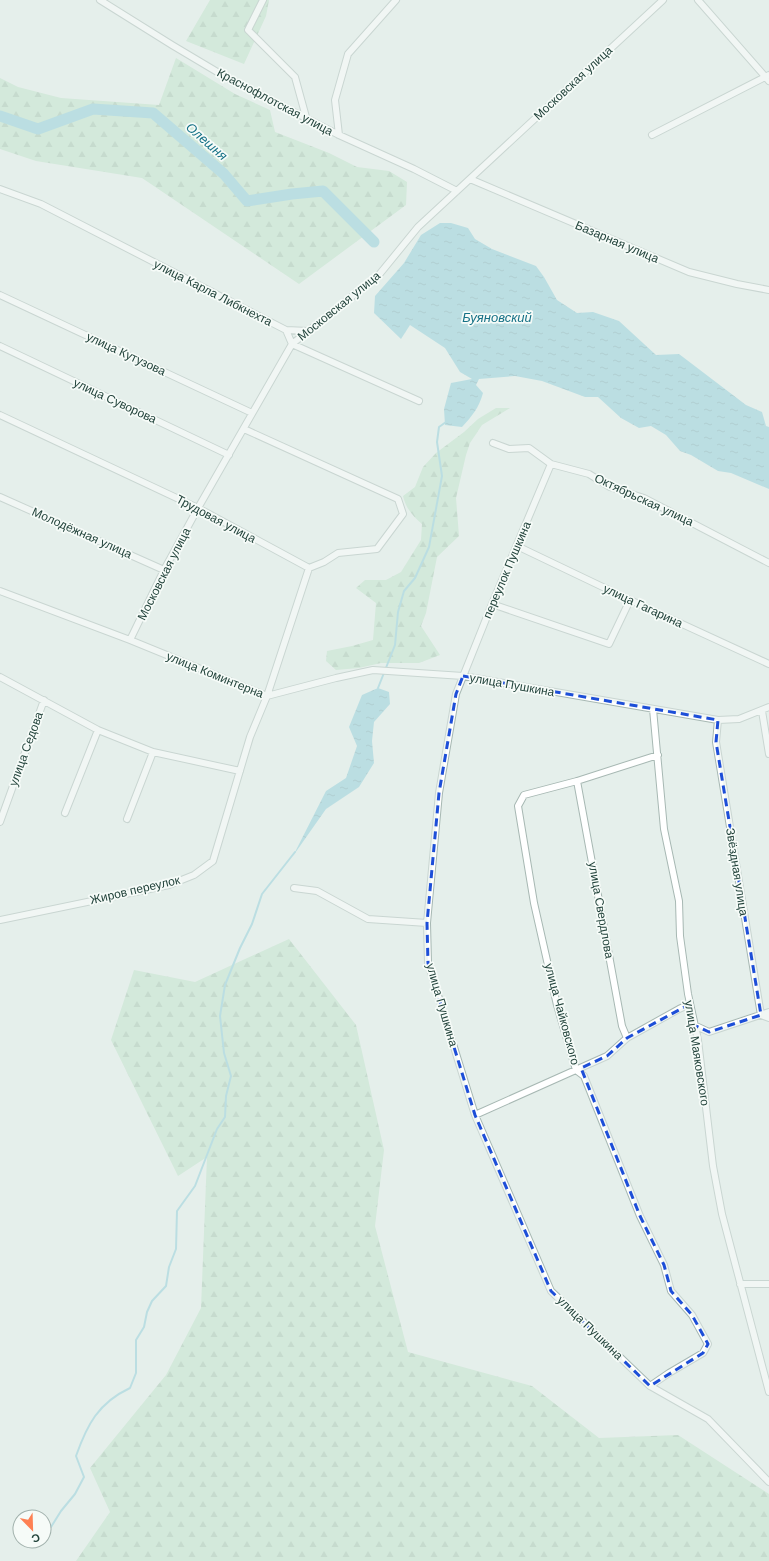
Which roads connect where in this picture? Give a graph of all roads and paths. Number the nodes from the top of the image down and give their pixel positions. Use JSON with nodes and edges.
{"nodes":[{"id":1,"x":100,"y":0,"type":"edge"},
{"id":2,"x":263,"y":0,"type":"edge"},
{"id":3,"x":396,"y":0,"type":"edge"},
{"id":4,"x":663,"y":0,"type":"edge"},
{"id":5,"x":698,"y":0,"type":"edge"},
{"id":6,"x":768,"y":78,"type":"edge"},
{"id":7,"x":306,"y":117,"type":"junction"},
{"id":8,"x":652,"y":135,"type":"dead end"},
{"id":9,"x":339,"y":136,"type":"junction"},
{"id":10,"x":470,"y":179,"type":"junction"},
{"id":11,"x":0,"y":188,"type":"edge"},
{"id":12,"x":457,"y":191,"type":"junction"},
{"id":13,"x":769,"y":290,"type":"edge"},
{"id":14,"x":0,"y":295,"type":"edge"},
{"id":15,"x":286,"y":330,"type":"junction"},
{"id":16,"x":308,"y":331,"type":"junction"},
{"id":17,"x":292,"y":344,"type":"junction"},
{"id":18,"x":0,"y":346,"type":"edge"},
{"id":19,"x":419,"y":401,"type":"dead end"},
{"id":20,"x":252,"y":413,"type":"junction"},
{"id":21,"x":0,"y":415,"type":"edge"},
{"id":22,"x":244,"y":429,"type":"junction"},
{"id":23,"x":493,"y":443,"type":"dead end"},
{"id":24,"x":229,"y":455,"type":"junction"},
{"id":25,"x":552,"y":464,"type":"junction"},
{"id":26,"x":0,"y":496,"type":"edge"},
{"id":27,"x":198,"y":508,"type":"junction"},
{"id":28,"x":517,"y":546,"type":"junction"},
{"id":29,"x":769,"y":563,"type":"edge"},
{"id":30,"x":309,"y":568,"type":"junction"},
{"id":31,"x":164,"y":570,"type":"junction"},
{"id":32,"x":0,"y":591,"type":"edge"},
{"id":33,"x":630,"y":600,"type":"junction"},
{"id":34,"x":492,"y":604,"type":"junction"},
{"id":35,"x":130,"y":640,"type":"junction"},
{"id":36,"x":769,"y":664,"type":"edge"},
{"id":37,"x":463,"y":676,"type":"junction"},
{"id":38,"x":0,"y":677,"type":"edge"},
{"id":39,"x":267,"y":696,"type":"junction"},
{"id":40,"x":44,"y":700,"type":"junction"},
{"id":41,"x":769,"y":707,"type":"edge"},
{"id":42,"x":653,"y":709,"type":"junction"},
{"id":43,"x":762,"y":711,"type":"junction"},
{"id":44,"x":718,"y":720,"type":"junction"},
{"id":45,"x":98,"y":730,"type":"junction"},
{"id":46,"x":152,"y":752,"type":"junction"},
{"id":47,"x":769,"y":754,"type":"edge"},
{"id":48,"x":658,"y":755,"type":"junction"},
{"id":49,"x":240,"y":771,"type":"junction"},
{"id":50,"x":577,"y":781,"type":"junction"},
{"id":51,"x":65,"y":813,"type":"dead end"},
{"id":52,"x":127,"y":819,"type":"dead end"},
{"id":53,"x":0,"y":822,"type":"edge"},
{"id":54,"x":294,"y":888,"type":"dead end"},
{"id":55,"x":0,"y":920,"type":"edge"},
{"id":56,"x":428,"y":923,"type":"junction"},
{"id":57,"x":690,"y":1004,"type":"junction"},
{"id":58,"x":769,"y":1012,"type":"edge"},
{"id":59,"x":761,"y":1015,"type":"junction"},
{"id":60,"x":769,"y":1018,"type":"edge"},
{"id":61,"x":694,"y":1025,"type":"junction"},
{"id":62,"x":627,"y":1038,"type":"junction"},
{"id":63,"x":576,"y":1070,"type":"junction"},
{"id":64,"x":474,"y":1115,"type":"junction"},
{"id":65,"x":740,"y":1284,"type":"junction"},
{"id":66,"x":769,"y":1284,"type":"edge"},
{"id":67,"x":650,"y":1386,"type":"junction"},
{"id":68,"x":769,"y":1392,"type":"edge"},
{"id":69,"x":769,"y":1482,"type":"edge"}],
"edges":[{"from":1,"to":7,"type":"street","name":"Краснофлотская улица"},
{"from":2,"to":7,"type":"street"},
{"from":3,"to":9,"type":"street"},
{"from":4,"to":10,"type":"street","name":"Московская улица"},
{"from":5,"to":6,"type":"street"},
{"from":6,"to":8,"type":"street"},
{"from":7,"to":9,"type":"street","name":"Краснофлотская улица"},
{"from":9,"to":12,"type":"street","name":"Краснофлотская улица"},
{"from":10,"to":12,"type":"street","name":"Московская улица"},
{"from":10,"to":13,"type":"street","name":"Базарная улица"},
{"from":11,"to":15,"type":"street","name":"улица Карла Либкнехта"},
{"from":12,"to":16,"type":"street","name":"Московская улица"},
{"from":14,"to":20,"type":"street","name":"улица Кутузова"},
{"from":15,"to":16,"type":"street"},
{"from":15,"to":17,"type":"street","name":"улица Карла Либкнехта"},
{"from":16,"to":17,"type":"street","name":"Московская улица"},
{"from":17,"to":19,"type":"street"},
{"from":17,"to":20,"type":"street","name":"Московская улица"},
{"from":18,"to":24,"type":"street","name":"улица Суворова"},
{"from":20,"to":22,"type":"street","name":"Московская улица"},
{"from":21,"to":27,"type":"street","name":"Трудовая улица"},
{"from":22,"to":24,"type":"street","name":"Московская улица"},
{"from":22,"to":30,"type":"street"},
{"from":23,"to":25,"type":"street","name":"Октябрьская улица"},
{"from":24,"to":27,"type":"street","name":"Московская улица"},
{"from":25,"to":28,"type":"street","name":"переулок Пушкина"},
{"from":25,"to":29,"type":"street","name":"Октябрьская улица"},
{"from":26,"to":31,"type":"street","name":"Молодёжная улица"},
{"from":27,"to":30,"type":"street","name":"Трудовая улица"},
{"from":27,"to":31,"type":"street","name":"Московская улица"},
{"from":28,"to":33,"type":"street","name":"улица Гагарина"},
{"from":28,"to":34,"type":"street","name":"переулок Пушкина"},
{"from":30,"to":39,"type":"street"},
{"from":31,"to":35,"type":"street","name":"Московская улица"},
{"from":32,"to":35,"type":"street","name":"улица Коминтерна"},
{"from":33,"to":34,"type":"street"},
{"from":33,"to":36,"type":"street","name":"улица Гагарина"},
{"from":34,"to":37,"type":"street","name":"переулок Пушкина"},
{"from":35,"to":39,"type":"street","name":"улица Коминтерна"},
{"from":37,"to":39,"type":"street","name":"улица Коминтерна"},
{"from":37,"to":42,"type":"street","name":"улица Пушкина"},
{"from":37,"to":56,"type":"street","name":"улица Пушкина"},
{"from":38,"to":40,"type":"street","name":"улица Седова"},
{"from":39,"to":49,"type":"street","name":"Жиров переулок"},
{"from":40,"to":45,"type":"street","name":"улица Седова"},
{"from":40,"to":53,"type":"street","name":"улица Седова"},
{"from":41,"to":43,"type":"street","name":"улица Пушкина"},
{"from":42,"to":44,"type":"street","name":"улица Пушкина"},
{"from":42,"to":48,"type":"street","name":"улица Маяковского"},
{"from":43,"to":44,"type":"street","name":"улица Пушкина"},
{"from":43,"to":47,"type":"street"},
{"from":44,"to":59,"type":"street","name":"Звёздная улица"},
{"from":45,"to":46,"type":"street","name":"улица Седова"},
{"from":45,"to":51,"type":"street"},
{"from":46,"to":49,"type":"street","name":"улица Седова"},
{"from":46,"to":52,"type":"street"},
{"from":48,"to":50,"type":"street","name":"улица Чайковского"},
{"from":48,"to":57,"type":"street","name":"улица Маяковского"},
{"from":49,"to":55,"type":"street","name":"Жиров переулок"},
{"from":50,"to":62,"type":"street","name":"улица Свердлова"},
{"from":50,"to":63,"type":"street","name":"улица Чайковского"},
{"from":54,"to":56,"type":"street"},
{"from":56,"to":64,"type":"street","name":"улица Пушкина"},
{"from":57,"to":61,"type":"street","name":"улица Маяковского"},
{"from":57,"to":62,"type":"street"},
{"from":58,"to":59,"type":"street"},
{"from":59,"to":60,"type":"street"},
{"from":59,"to":61,"type":"street"},
{"from":61,"to":65,"type":"street","name":"улица Маяковского"},
{"from":62,"to":63,"type":"street"},
{"from":63,"to":64,"type":"street"},
{"from":63,"to":67,"type":"street","name":"улица Чайковского"},
{"from":64,"to":67,"type":"street","name":"улица Пушкина"},
{"from":65,"to":66,"type":"street"},
{"from":65,"to":68,"type":"street","name":"улица Маяковского"},
{"from":67,"to":69,"type":"street","name":"улица Пушкина"}]}
